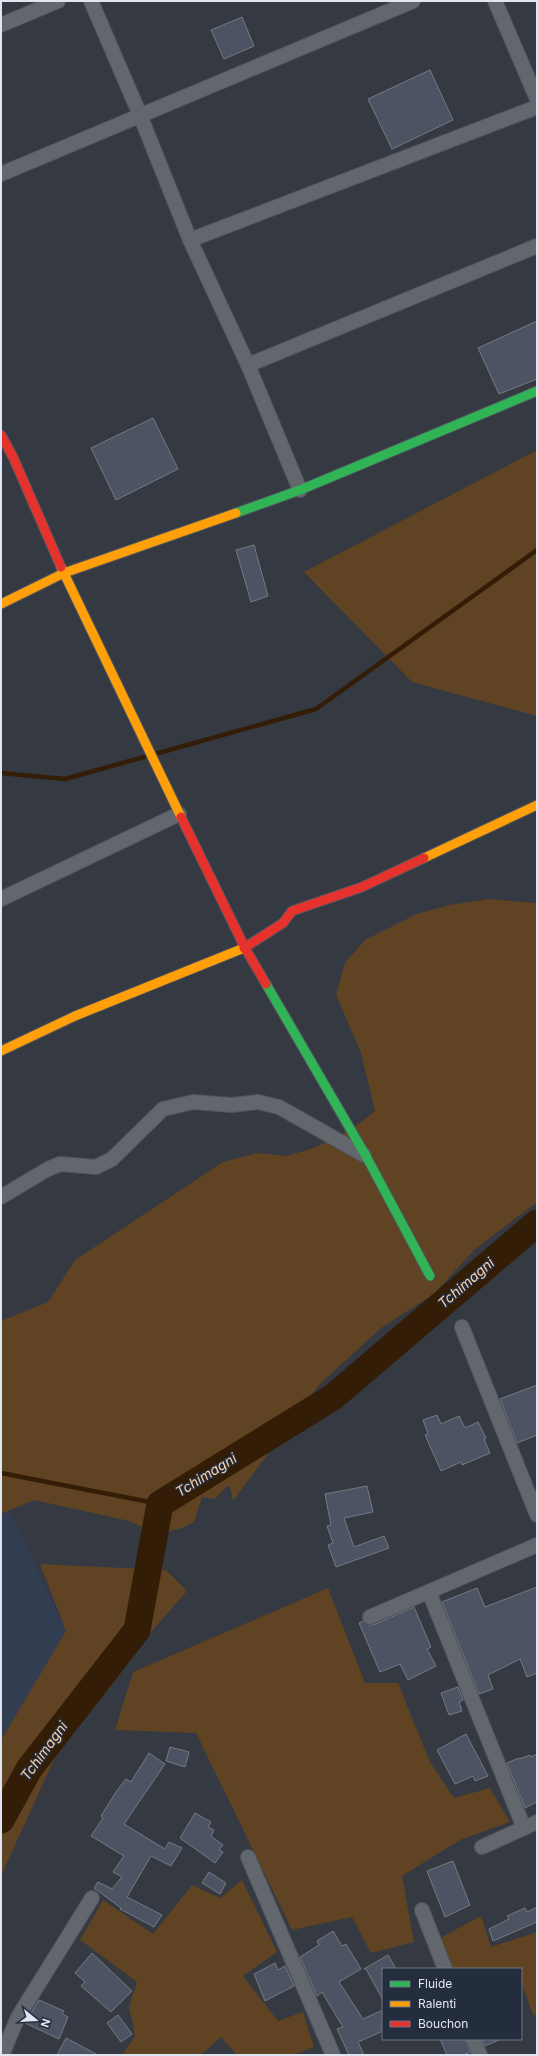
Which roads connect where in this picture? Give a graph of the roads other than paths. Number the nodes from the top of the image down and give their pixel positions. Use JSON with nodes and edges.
{"nodes":[{"id":1,"x":58,"y":1,"type":"edge"},
{"id":2,"x":91,"y":1,"type":"edge"},
{"id":3,"x":413,"y":1,"type":"edge"},
{"id":4,"x":495,"y":1,"type":"edge"},
{"id":5,"x":1,"y":25,"type":"edge"},
{"id":6,"x":537,"y":99,"type":"edge"},
{"id":7,"x":537,"y":107,"type":"edge"},
{"id":8,"x":140,"y":115,"type":"junction"},
{"id":9,"x":1,"y":174,"type":"edge"},
{"id":10,"x":190,"y":240,"type":"junction"},
{"id":11,"x":537,"y":246,"type":"edge"},
{"id":12,"x":248,"y":365,"type":"junction"},
{"id":13,"x":537,"y":391,"type":"edge"},
{"id":14,"x":1,"y":435,"type":"edge"},
{"id":15,"x":300,"y":490,"type":"junction"},
{"id":16,"x":64,"y":573,"type":"junction"},
{"id":17,"x":1,"y":604,"type":"edge"},
{"id":18,"x":537,"y":805,"type":"edge"},
{"id":19,"x":179,"y":814,"type":"junction"},
{"id":20,"x":1,"y":899,"type":"edge"},
{"id":21,"x":245,"y":948,"type":"junction"},
{"id":22,"x":1,"y":1051,"type":"edge"},
{"id":23,"x":366,"y":1156,"type":"junction"},
{"id":24,"x":1,"y":1197,"type":"edge"},
{"id":25,"x":430,"y":1276,"type":"dead end"},
{"id":26,"x":462,"y":1327,"type":"dead end"},
{"id":27,"x":537,"y":1515,"type":"edge"},
{"id":28,"x":537,"y":1545,"type":"edge"},
{"id":29,"x":429,"y":1592,"type":"junction"},
{"id":30,"x":370,"y":1618,"type":"dead end"},
{"id":31,"x":537,"y":1822,"type":"edge"},
{"id":32,"x":524,"y":1828,"type":"junction"},
{"id":33,"x":482,"y":1847,"type":"dead end"},
{"id":34,"x":248,"y":1857,"type":"dead end"},
{"id":35,"x":92,"y":1898,"type":"dead end"},
{"id":36,"x":422,"y":1910,"type":"dead end"},
{"id":37,"x":445,"y":1968,"type":"edge"},
{"id":38,"x":473,"y":2040,"type":"edge"},
{"id":39,"x":2,"y":2055,"type":"edge"},
{"id":40,"x":333,"y":2055,"type":"edge"},
{"id":41,"x":480,"y":2055,"type":"edge"}],
"edges":[{"from":1,"to":5,"type":"street"},
{"from":2,"to":8,"type":"street"},
{"from":3,"to":8,"type":"street"},
{"from":4,"to":6,"type":"street"},
{"from":7,"to":10,"type":"street"},
{"from":8,"to":9,"type":"street"},
{"from":8,"to":10,"type":"street"},
{"from":10,"to":12,"type":"street"},
{"from":11,"to":12,"type":"street"},
{"from":12,"to":15,"type":"street"},
{"from":13,"to":15,"type":"street"},
{"from":14,"to":16,"type":"street"},
{"from":15,"to":16,"type":"street"},
{"from":16,"to":17,"type":"street"},
{"from":16,"to":19,"type":"street"},
{"from":18,"to":21,"type":"street"},
{"from":19,"to":20,"type":"street"},
{"from":19,"to":21,"type":"street"},
{"from":21,"to":22,"type":"street"},
{"from":21,"to":23,"type":"street"},
{"from":23,"to":24,"type":"street"},
{"from":23,"to":25,"type":"street"},
{"from":26,"to":27,"type":"street"},
{"from":28,"to":29,"type":"street"},
{"from":29,"to":30,"type":"street"},
{"from":29,"to":32,"type":"street"},
{"from":31,"to":32,"type":"street"},
{"from":32,"to":33,"type":"street"},
{"from":34,"to":40,"type":"street"},
{"from":35,"to":39,"type":"street"},
{"from":36,"to":37,"type":"street"},
{"from":38,"to":41,"type":"street"}]}
